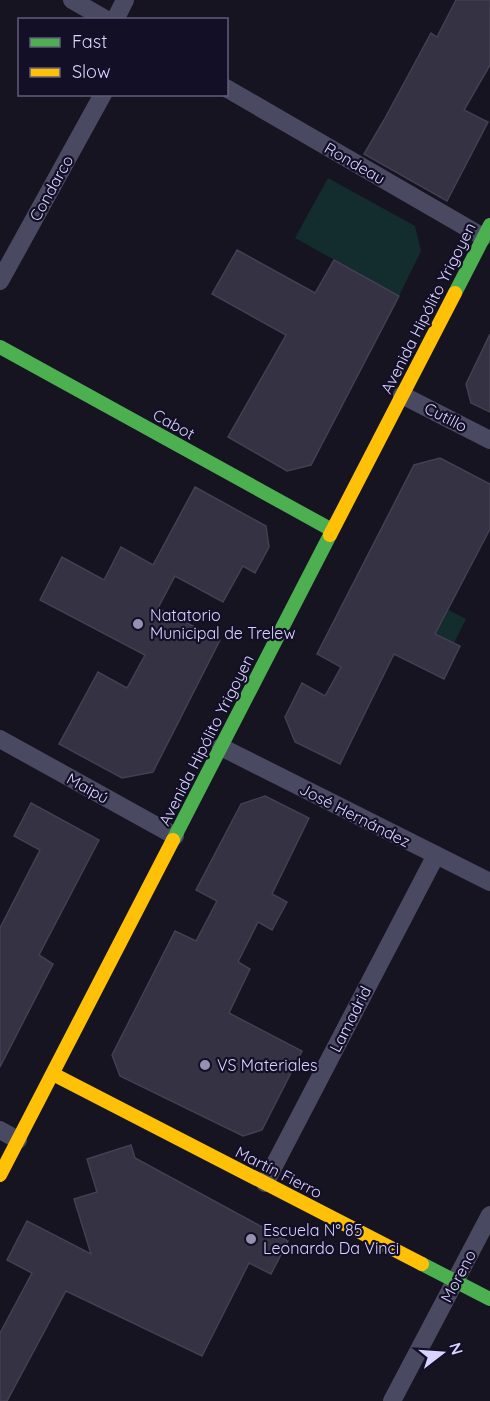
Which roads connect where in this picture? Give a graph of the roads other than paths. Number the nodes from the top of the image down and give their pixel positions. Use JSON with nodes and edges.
{"nodes":[{"id":1,"x":72,"y":0,"type":"edge"},
{"id":2,"x":125,"y":0,"type":"edge"},
{"id":3,"x":104,"y":18,"type":"edge"},
{"id":4,"x":116,"y":18,"type":"edge"},
{"id":5,"x":228,"y":89,"type":"edge"},
{"id":6,"x":102,"y":96,"type":"edge"},
{"id":7,"x":487,"y":231,"type":"edge"},
{"id":8,"x":0,"y":281,"type":"edge"},
{"id":9,"x":0,"y":347,"type":"edge"},
{"id":10,"x":402,"y":395,"type":"junction"},
{"id":11,"x":490,"y":440,"type":"edge"},
{"id":12,"x":332,"y":530,"type":"junction"},
{"id":13,"x":0,"y":739,"type":"edge"},
{"id":14,"x":220,"y":747,"type":"junction"},
{"id":15,"x":175,"y":836,"type":"junction"},
{"id":16,"x":436,"y":855,"type":"junction"},
{"id":17,"x":490,"y":882,"type":"edge"},
{"id":18,"x":53,"y":1074,"type":"junction"},
{"id":19,"x":0,"y":1130,"type":"edge"},
{"id":20,"x":18,"y":1140,"type":"junction"},
{"id":21,"x":0,"y":1175,"type":"edge"},
{"id":22,"x":265,"y":1183,"type":"junction"},
{"id":23,"x":490,"y":1215,"type":"edge"},
{"id":24,"x":456,"y":1281,"type":"junction"},
{"id":25,"x":490,"y":1299,"type":"edge"},
{"id":26,"x":392,"y":1401,"type":"edge"}],
"edges":[{"from":1,"to":3,"type":"street"},
{"from":2,"to":4,"type":"street"},
{"from":5,"to":7,"type":"street","name":"Rondeau"},
{"from":6,"to":8,"type":"street","name":"Condarco"},
{"from":7,"to":10,"type":"main road","name":"Avenida Hipólito Yrigoyen"},
{"from":9,"to":12,"type":"main road","name":"Cabot"},
{"from":10,"to":11,"type":"street","name":"Cutillo"},
{"from":10,"to":12,"type":"main road","name":"Avenida Hipólito Yrigoyen"},
{"from":12,"to":14,"type":"main road","name":"Avenida Hipólito Yrigoyen"},
{"from":13,"to":15,"type":"street","name":"Maipú"},
{"from":14,"to":15,"type":"main road","name":"Avenida Hipólito Yrigoyen"},
{"from":14,"to":16,"type":"street","name":"José Hernández"},
{"from":15,"to":18,"type":"main road","name":"Avenida Hipólito Yrigoyen"},
{"from":16,"to":17,"type":"street","name":"José Hernández"},
{"from":16,"to":22,"type":"street","name":"Lamadrid"},
{"from":18,"to":20,"type":"main road","name":"Avenida Hipólito Yrigoyen"},
{"from":18,"to":22,"type":"main road","name":"Martín Fierro"},
{"from":19,"to":20,"type":"street"},
{"from":20,"to":21,"type":"main road","name":"Avenida Hipólito Yrigoyen"},
{"from":22,"to":24,"type":"main road","name":"Martín Fierro"},
{"from":23,"to":24,"type":"street","name":"Moreno"},
{"from":24,"to":25,"type":"main road","name":"Martín Fierro"},
{"from":24,"to":26,"type":"street","name":"Moreno"}]}
